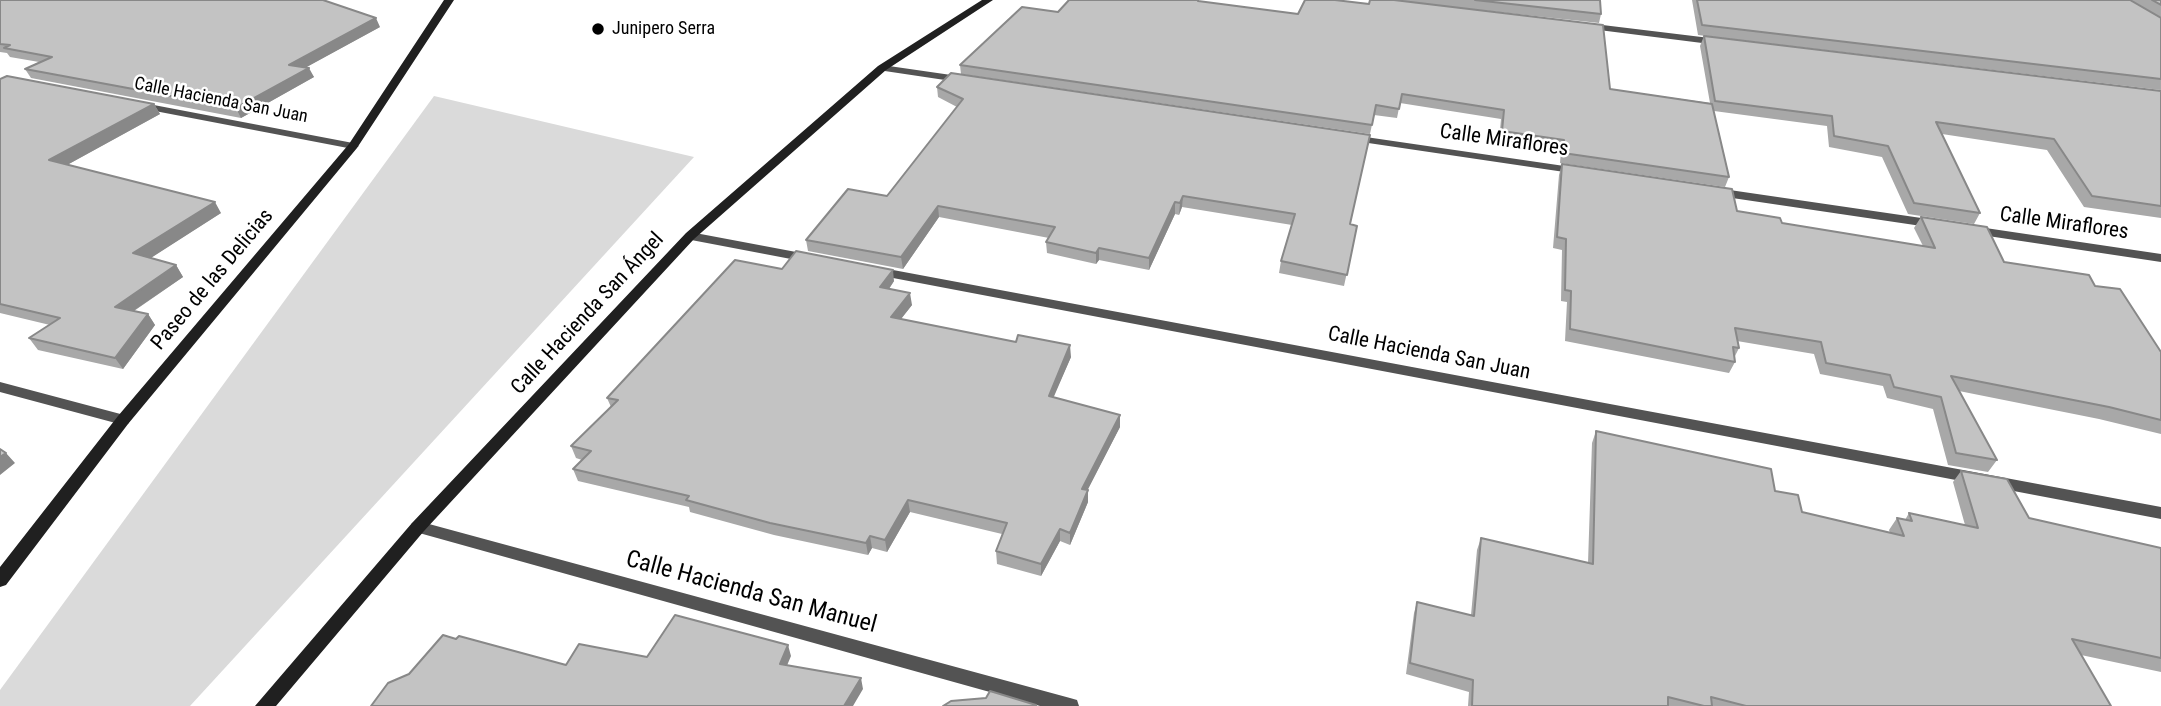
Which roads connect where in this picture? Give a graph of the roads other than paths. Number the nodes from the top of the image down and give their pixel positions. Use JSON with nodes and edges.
{"nodes":[{"id":1,"x":449,"y":0,"type":"edge"},
{"id":2,"x":988,"y":0,"type":"edge"},
{"id":3,"x":1572,"y":25,"type":"edge"},
{"id":4,"x":1736,"y":44,"type":"edge"},
{"id":5,"x":882,"y":68,"type":"junction"},
{"id":6,"x":978,"y":82,"type":"edge"},
{"id":7,"x":122,"y":102,"type":"edge"},
{"id":8,"x":1336,"y":135,"type":"edge"},
{"id":9,"x":353,"y":146,"type":"junction"},
{"id":10,"x":1597,"y":174,"type":"edge"},
{"id":11,"x":1707,"y":191,"type":"edge"},
{"id":12,"x":1941,"y":225,"type":"edge"},
{"id":13,"x":1955,"y":227,"type":"edge"},
{"id":14,"x":690,"y":236,"type":"junction"},
{"id":15,"x":2161,"y":258,"type":"edge"},
{"id":16,"x":827,"y":262,"type":"edge"},
{"id":17,"x":868,"y":270,"type":"edge"},
{"id":18,"x":0,"y":387,"type":"edge"},
{"id":19,"x":122,"y":420,"type":"junction"},
{"id":20,"x":2161,"y":513,"type":"edge"},
{"id":21,"x":418,"y":527,"type":"junction"},
{"id":22,"x":0,"y":580,"type":"edge"},
{"id":23,"x":264,"y":706,"type":"edge"},
{"id":24,"x":1070,"y":706,"type":"edge"}],
"edges":[{"from":1,"to":9,"type":"street","name":"Paseo de las Delicias"},
{"from":2,"to":5,"type":"street","name":"Calle Hacienda San Ángel"},
{"from":3,"to":4,"type":"street"},
{"from":5,"to":6,"type":"street"},
{"from":5,"to":14,"type":"street","name":"Calle Hacienda San Ángel"},
{"from":7,"to":9,"type":"street","name":"Calle Hacienda San Juan"},
{"from":8,"to":10,"type":"street","name":"Calle Miraflores"},
{"from":9,"to":19,"type":"street","name":"Paseo de las Delicias"},
{"from":11,"to":12,"type":"street"},
{"from":13,"to":15,"type":"street","name":"Calle Miraflores"},
{"from":14,"to":16,"type":"street"},
{"from":14,"to":21,"type":"street","name":"Calle Hacienda San Ángel"},
{"from":17,"to":20,"type":"street","name":"Calle Hacienda San Juan"},
{"from":18,"to":19,"type":"street"},
{"from":19,"to":22,"type":"street","name":"Paseo de las Delicias"},
{"from":21,"to":23,"type":"street","name":"Calle Hacienda San Ángel"},
{"from":21,"to":24,"type":"street","name":"Calle Hacienda San Manuel"}]}
